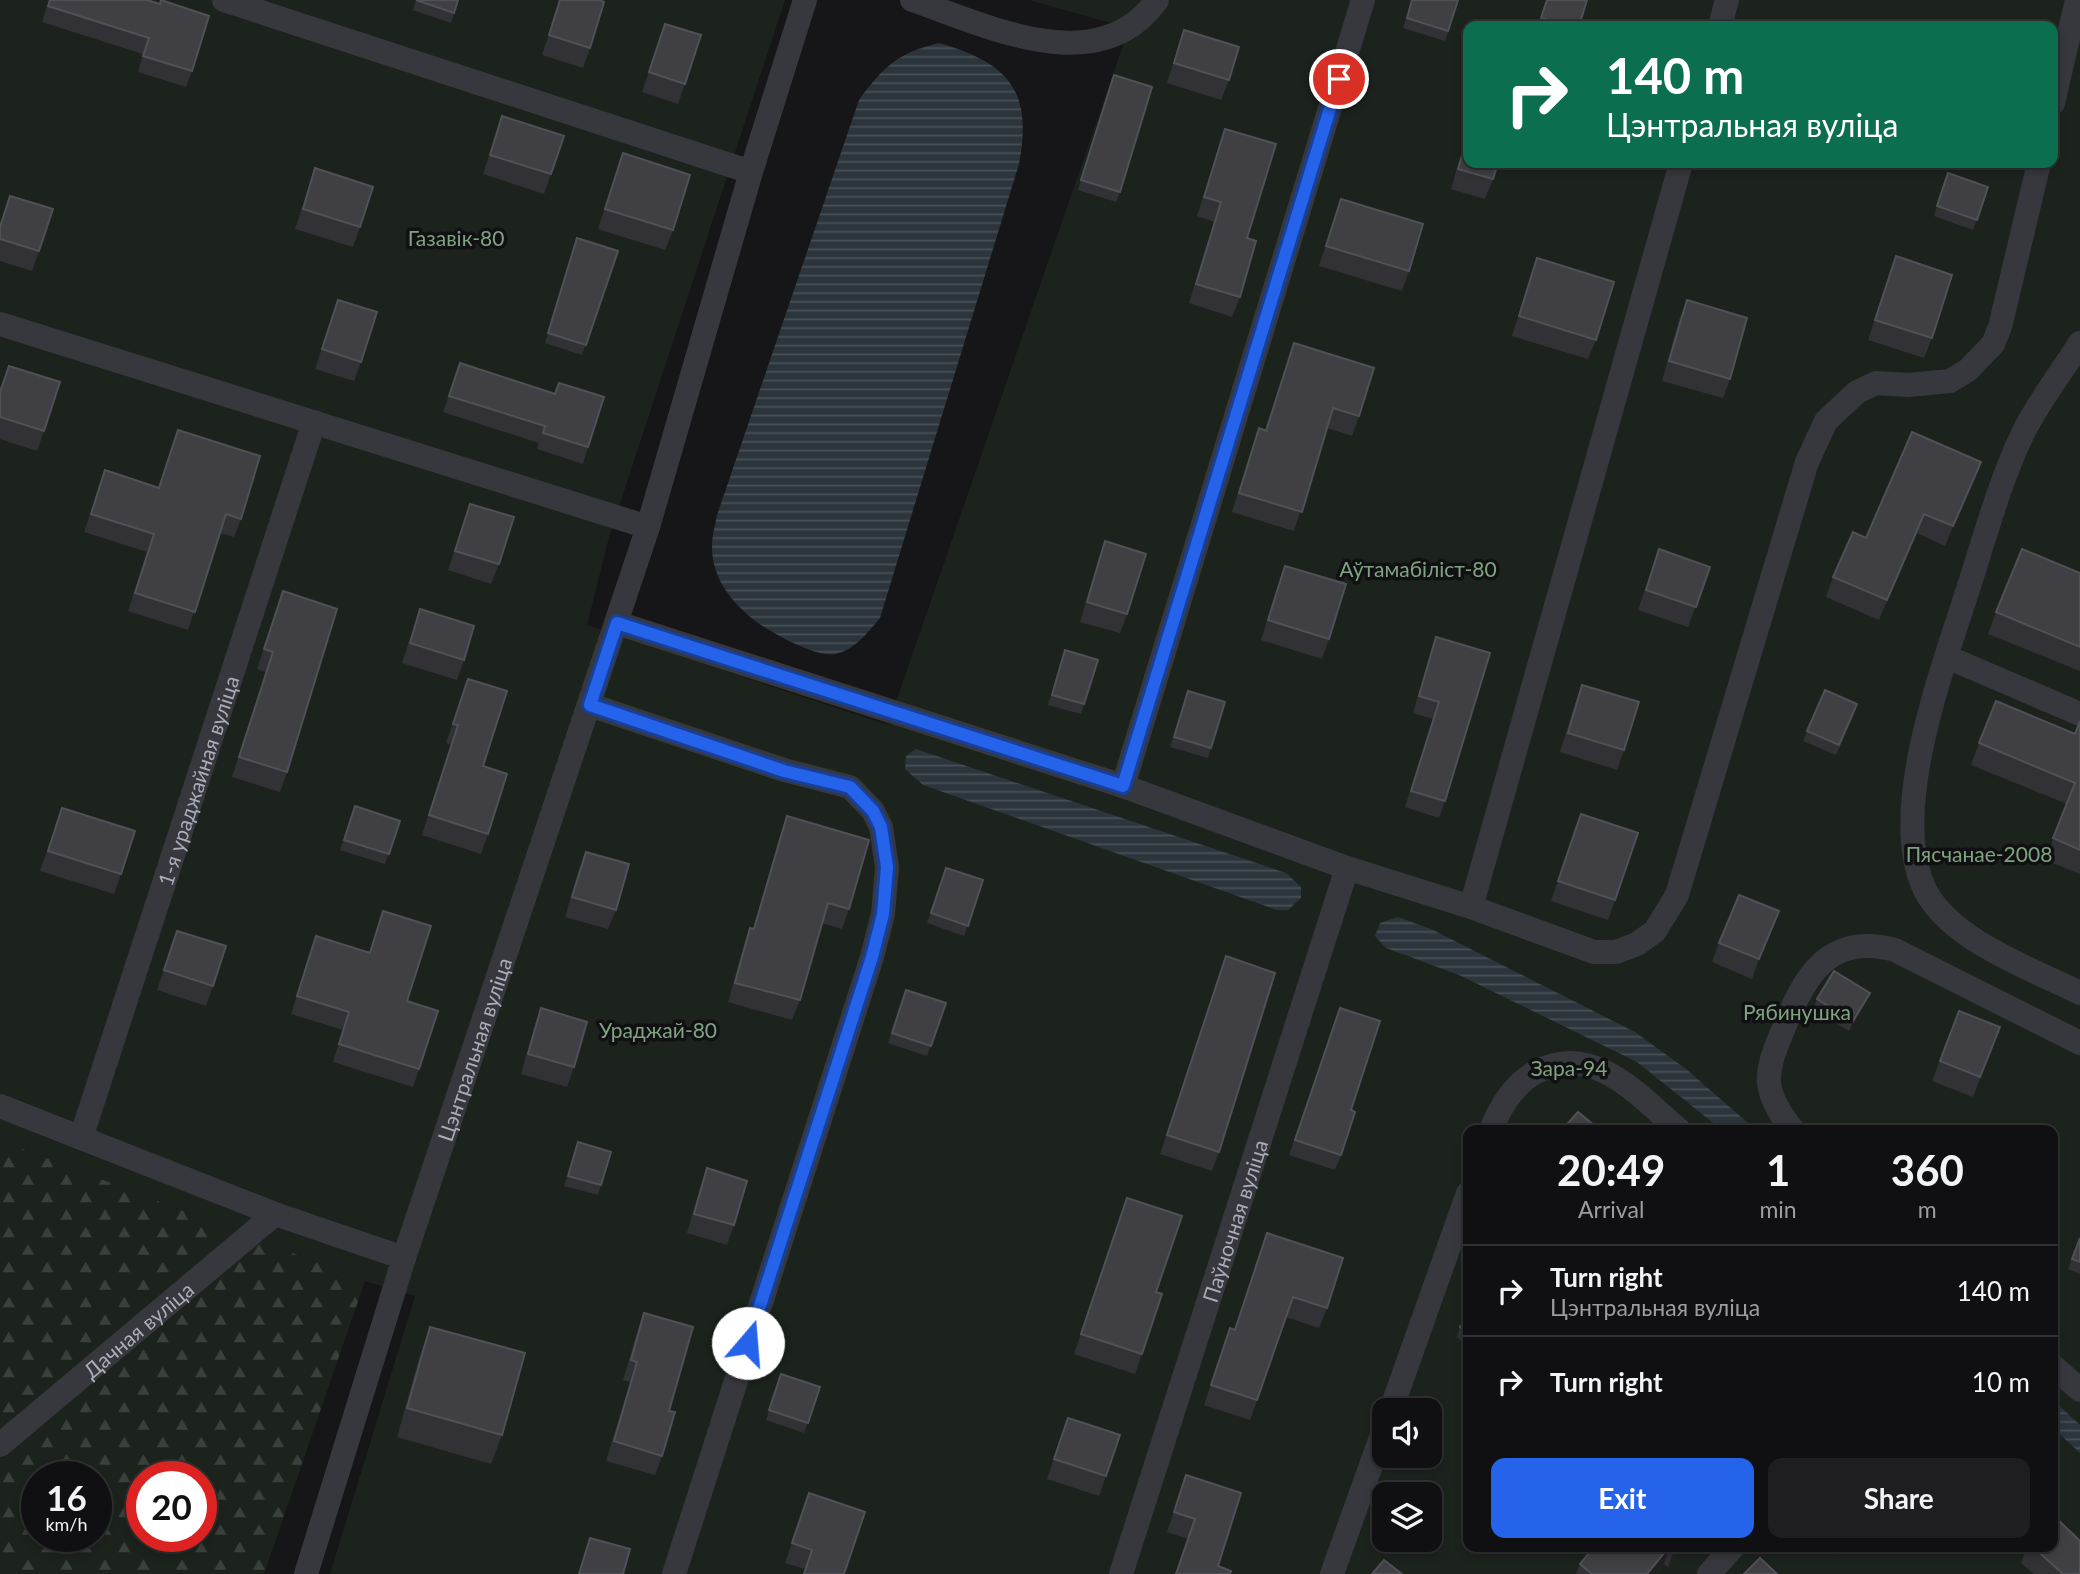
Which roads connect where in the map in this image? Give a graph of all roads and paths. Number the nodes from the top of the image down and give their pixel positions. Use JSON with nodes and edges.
{"nodes":[{"id":1,"x":224,"y":0,"type":"edge"},
{"id":2,"x":805,"y":0,"type":"edge"},
{"id":3,"x":912,"y":0,"type":"edge"},
{"id":4,"x":1157,"y":0,"type":"edge"},
{"id":5,"x":1363,"y":0,"type":"edge"},
{"id":6,"x":1727,"y":0,"type":"edge"},
{"id":7,"x":2077,"y":0,"type":"edge"},
{"id":8,"x":1721,"y":21,"type":"edge"},
{"id":9,"x":2058,"y":82,"type":"edge"},
{"id":10,"x":1680,"y":168,"type":"edge"},
{"id":11,"x":2038,"y":168,"type":"edge"},
{"id":12,"x":751,"y":172,"type":"junction"},
{"id":13,"x":1,"y":328,"type":"edge"},
{"id":14,"x":2080,"y":343,"type":"edge"},
{"id":15,"x":314,"y":422,"type":"junction"},
{"id":16,"x":648,"y":527,"type":"junction"},
{"id":17,"x":617,"y":623,"type":"junction"},
{"id":18,"x":1947,"y":657,"type":"junction"},
{"id":19,"x":590,"y":705,"type":"junction"},
{"id":20,"x":2080,"y":713,"type":"edge"},
{"id":21,"x":1123,"y":786,"type":"junction"},
{"id":22,"x":1347,"y":868,"type":"junction"},
{"id":23,"x":1471,"y":907,"type":"junction"},
{"id":24,"x":2080,"y":993,"type":"edge"},
{"id":25,"x":2080,"y":1043,"type":"edge"},
{"id":26,"x":0,"y":1105,"type":"edge"},
{"id":27,"x":1494,"y":1125,"type":"edge"},
{"id":28,"x":1673,"y":1125,"type":"edge"},
{"id":29,"x":1790,"y":1125,"type":"edge"},
{"id":30,"x":81,"y":1138,"type":"junction"},
{"id":31,"x":1463,"y":1207,"type":"edge"},
{"id":32,"x":275,"y":1214,"type":"junction"},
{"id":33,"x":404,"y":1258,"type":"junction"},
{"id":34,"x":2058,"y":1371,"type":"edge"},
{"id":35,"x":2080,"y":1391,"type":"edge"},
{"id":36,"x":1395,"y":1398,"type":"edge"},
{"id":37,"x":0,"y":1445,"type":"edge"},
{"id":38,"x":1372,"y":1462,"type":"edge"},
{"id":39,"x":1729,"y":1552,"type":"edge"},
{"id":40,"x":306,"y":1574,"type":"edge"},
{"id":41,"x":674,"y":1574,"type":"edge"},
{"id":42,"x":1121,"y":1574,"type":"edge"},
{"id":43,"x":1332,"y":1574,"type":"edge"},
{"id":44,"x":1709,"y":1574,"type":"edge"}],
"edges":[{"from":1,"to":12,"type":"lane"},
{"from":2,"to":12,"type":"lane","name":"Цэнтральная вуліца"},
{"from":3,"to":4,"type":"lane"},
{"from":5,"to":21,"type":"lane"},
{"from":6,"to":8,"type":"lane"},
{"from":7,"to":9,"type":"lane"},
{"from":10,"to":23,"type":"lane"},
{"from":11,"to":23,"type":"lane"},
{"from":12,"to":16,"type":"lane","name":"Цэнтральная вуліца"},
{"from":13,"to":15,"type":"lane"},
{"from":14,"to":18,"type":"lane"},
{"from":15,"to":16,"type":"lane"},
{"from":15,"to":30,"type":"lane","name":"1-я ураджайная вуліца"},
{"from":16,"to":17,"type":"lane","name":"Цэнтральная вуліца"},
{"from":17,"to":19,"type":"lane","name":"Цэнтральная вуліца"},
{"from":17,"to":21,"type":"lane"},
{"from":18,"to":20,"type":"lane"},
{"from":18,"to":24,"type":"lane"},
{"from":19,"to":33,"type":"lane","name":"Цэнтральная вуліца"},
{"from":19,"to":41,"type":"lane"},
{"from":21,"to":22,"type":"lane"},
{"from":22,"to":23,"type":"lane"},
{"from":22,"to":42,"type":"lane","name":"Паўночная вуліца"},
{"from":25,"to":29,"type":"lane"},
{"from":26,"to":30,"type":"lane"},
{"from":27,"to":28,"type":"lane"},
{"from":30,"to":32,"type":"lane"},
{"from":31,"to":36,"type":"lane"},
{"from":32,"to":33,"type":"lane"},
{"from":32,"to":37,"type":"lane","name":"Дачная вуліца"},
{"from":33,"to":40,"type":"lane","name":"Цэнтральная вуліца"},
{"from":34,"to":35,"type":"lane"},
{"from":38,"to":43,"type":"lane"},
{"from":39,"to":44,"type":"lane"}]}
